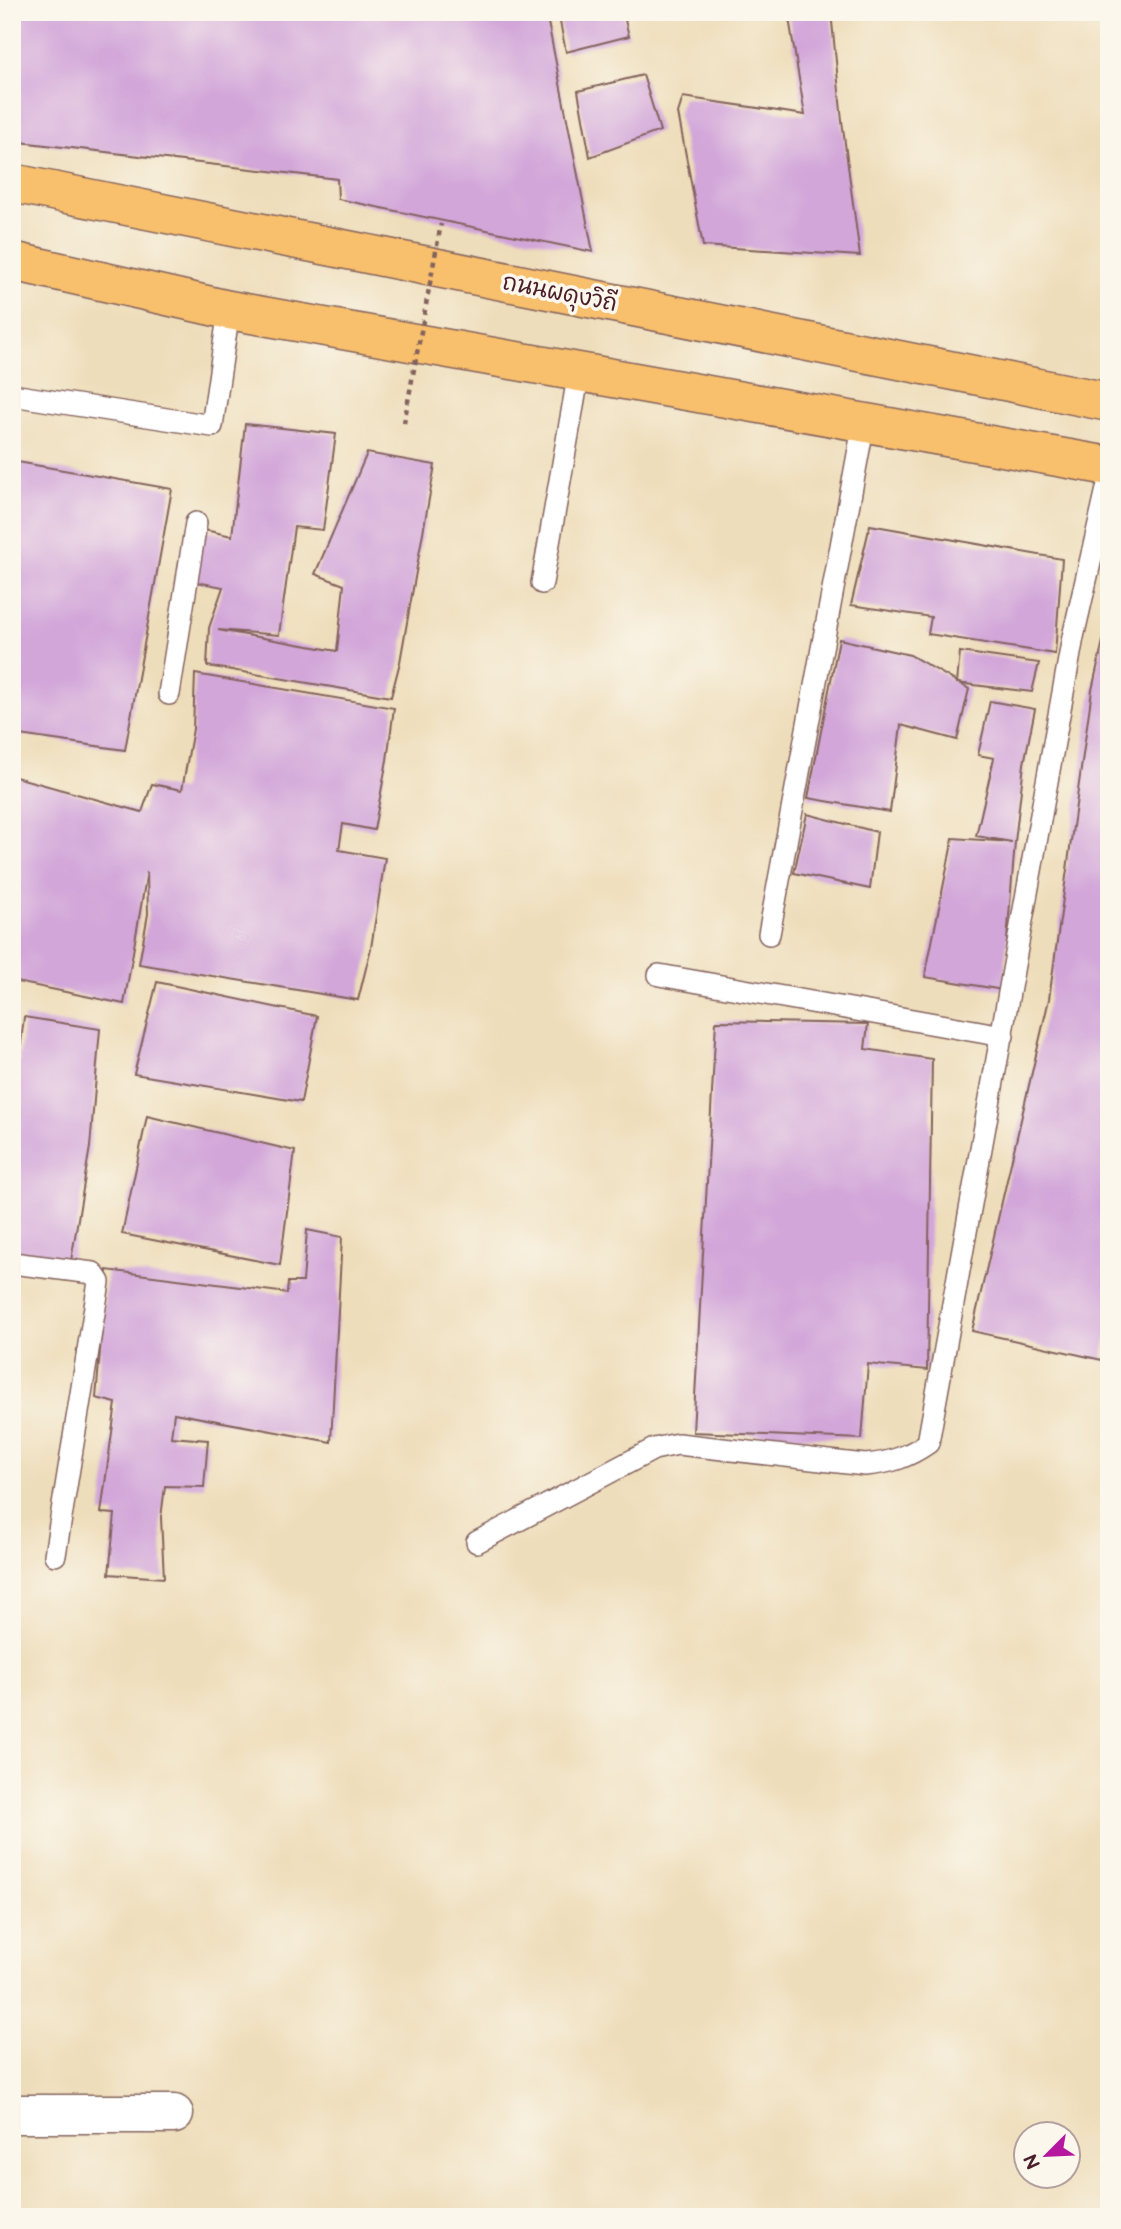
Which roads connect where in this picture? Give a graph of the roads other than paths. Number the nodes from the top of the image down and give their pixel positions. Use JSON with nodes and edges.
{"nodes":[{"id":1,"x":12,"y":183,"type":"edge"},
{"id":2,"x":12,"y":261,"type":"edge"},
{"id":3,"x":229,"y":310,"type":"junction"},
{"id":4,"x":579,"y":372,"type":"junction"},
{"id":5,"x":12,"y":395,"type":"edge"},
{"id":6,"x":1109,"y":402,"type":"edge"},
{"id":7,"x":864,"y":422,"type":"junction"},
{"id":8,"x":1109,"y":466,"type":"edge"},
{"id":9,"x":1109,"y":480,"type":"edge"},
{"id":10,"x":196,"y":523,"type":"dead end"},
{"id":11,"x":542,"y":583,"type":"dead end"},
{"id":12,"x":169,"y":694,"type":"dead end"},
{"id":13,"x":769,"y":934,"type":"dead end"},
{"id":14,"x":659,"y":975,"type":"dead end"},
{"id":15,"x":1003,"y":1036,"type":"junction"},
{"id":16,"x":12,"y":1263,"type":"edge"},
{"id":17,"x":477,"y":1542,"type":"dead end"},
{"id":18,"x":55,"y":1555,"type":"dead end"},
{"id":19,"x":12,"y":2114,"type":"edge"},
{"id":20,"x":174,"y":2114,"type":"dead end"}],
"edges":[{"from":1,"to":6,"type":"main road","name":"ถนนผดุงวิถี"},
{"from":2,"to":3,"type":"main road"},
{"from":3,"to":4,"type":"main road"},
{"from":3,"to":5,"type":"lane"},
{"from":4,"to":7,"type":"main road"},
{"from":4,"to":11,"type":"lane"},
{"from":7,"to":8,"type":"main road"},
{"from":7,"to":13,"type":"lane"},
{"from":9,"to":15,"type":"lane"},
{"from":10,"to":12,"type":"lane"},
{"from":14,"to":15,"type":"lane"},
{"from":15,"to":17,"type":"lane"},
{"from":16,"to":18,"type":"lane"},
{"from":19,"to":20,"type":"street"}]}
